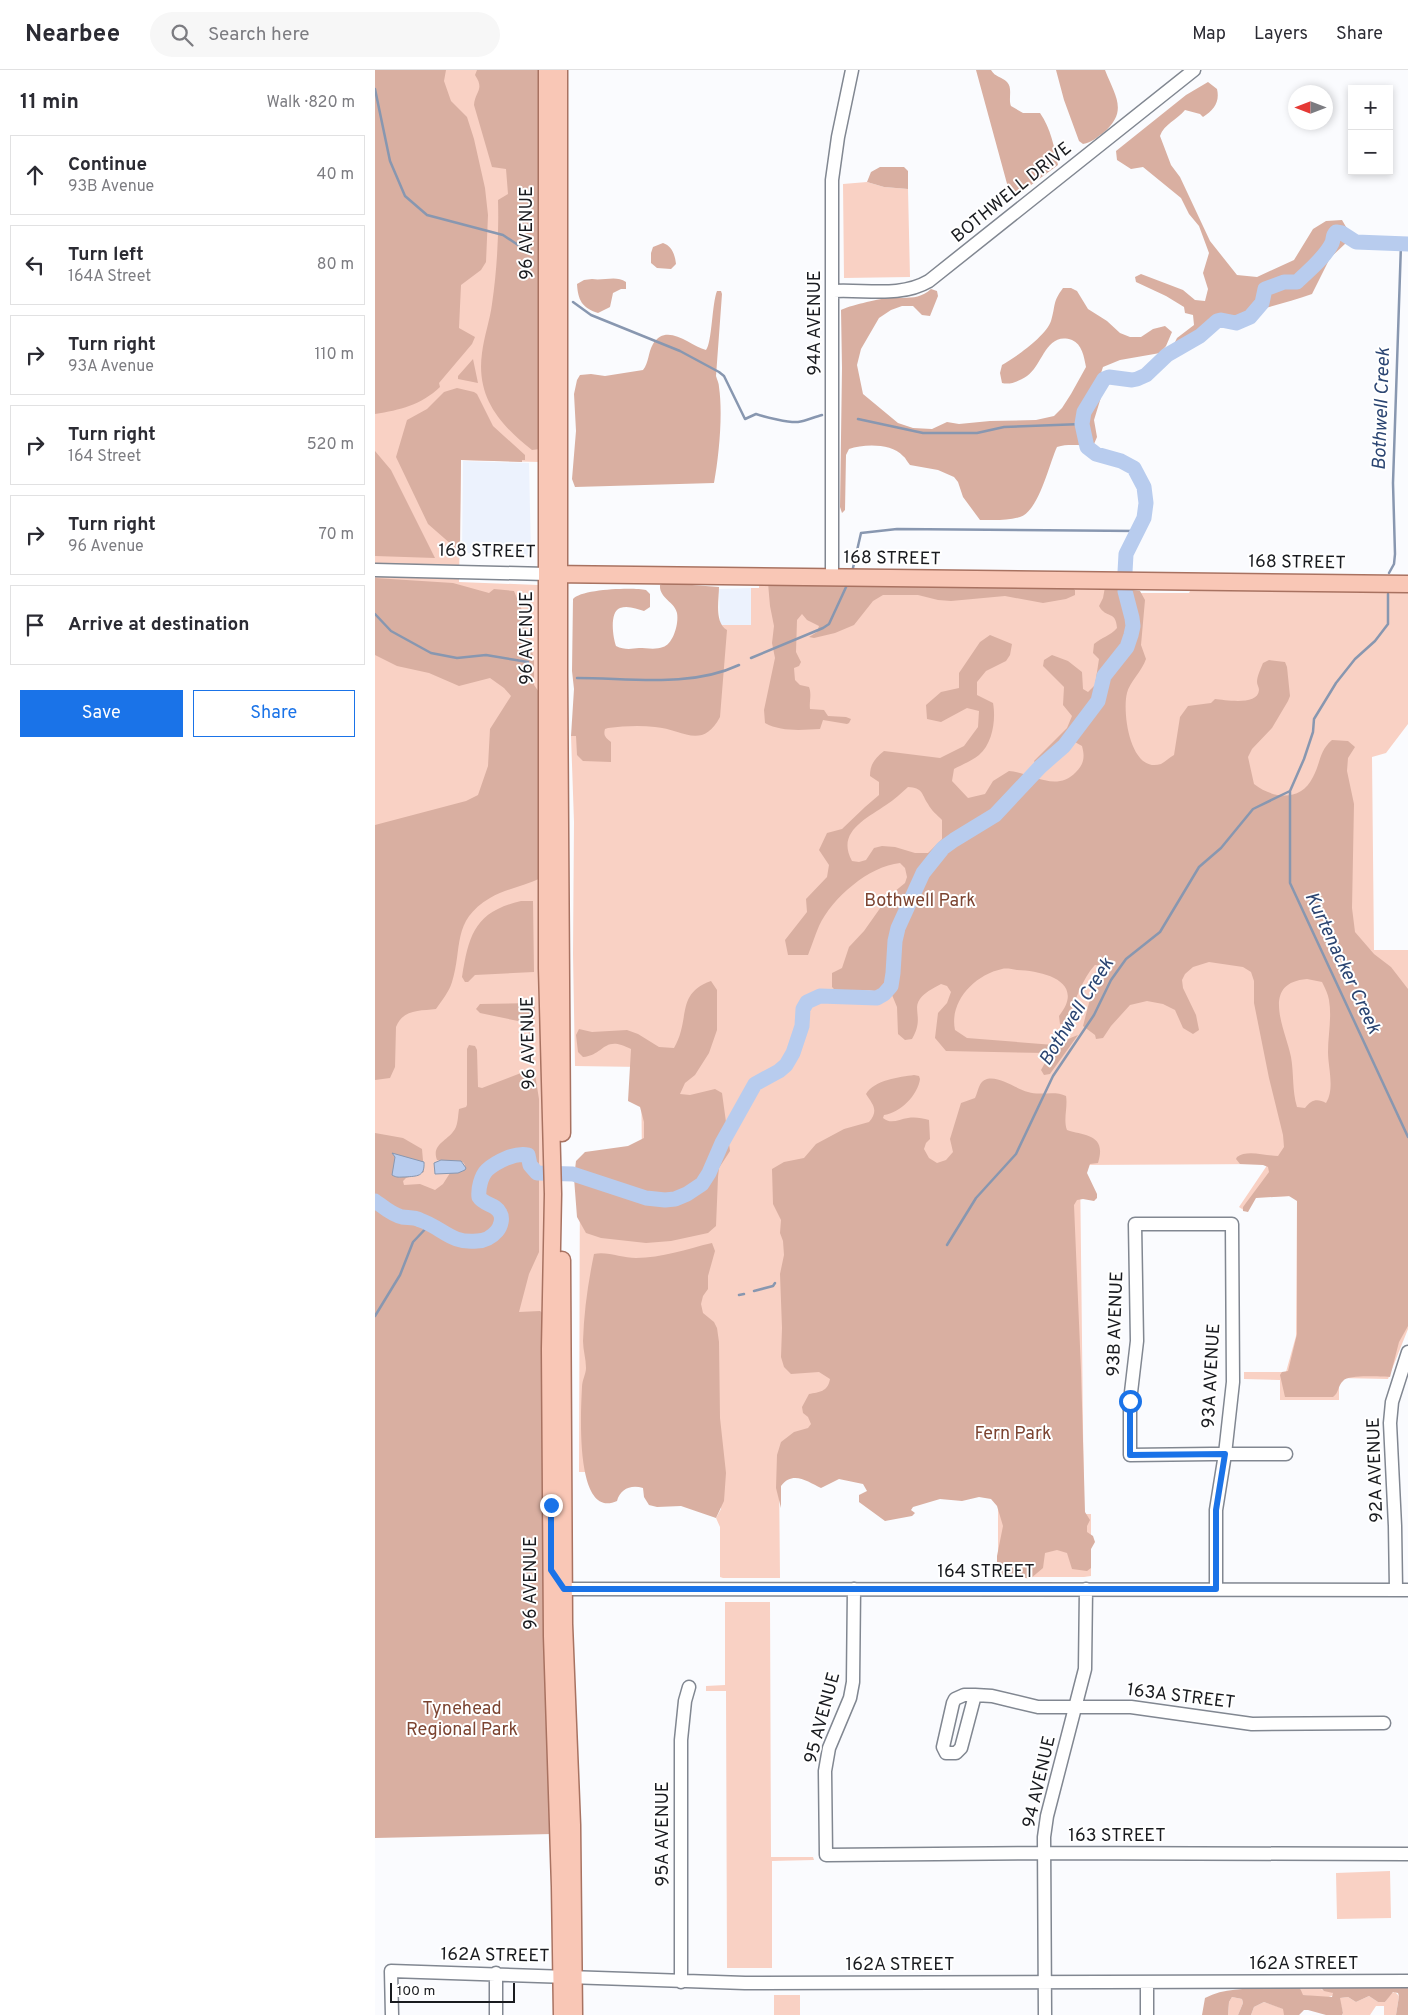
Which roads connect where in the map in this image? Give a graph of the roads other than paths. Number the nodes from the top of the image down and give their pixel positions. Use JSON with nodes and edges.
{"nodes":[{"id":1,"x":547,"y":70,"type":"edge"},
{"id":2,"x":559,"y":70,"type":"edge"},
{"id":3,"x":852,"y":70,"type":"edge"},
{"id":4,"x":1194,"y":70,"type":"edge"},
{"id":5,"x":833,"y":291,"type":"junction"},
{"id":6,"x":375,"y":570,"type":"edge"},
{"id":7,"x":553,"y":574,"type":"junction"},
{"id":8,"x":832,"y":578,"type":"junction"},
{"id":9,"x":1408,"y":584,"type":"edge"},
{"id":10,"x":557,"y":1194,"type":"junction"},
{"id":11,"x":1135,"y":1224,"type":"joint"},
{"id":12,"x":1408,"y":1352,"type":"edge"},
{"id":13,"x":1225,"y":1454,"type":"junction"},
{"id":14,"x":1285,"y":1454,"type":"dead end"},
{"id":15,"x":551,"y":1570,"type":"junction"},
{"id":16,"x":564,"y":1589,"type":"junction"},
{"id":17,"x":854,"y":1589,"type":"junction"},
{"id":18,"x":1086,"y":1589,"type":"junction"},
{"id":19,"x":1216,"y":1589,"type":"junction"},
{"id":20,"x":1402,"y":1590,"type":"edge"},
{"id":21,"x":689,"y":1687,"type":"dead end"},
{"id":22,"x":975,"y":1696,"type":"dead end"},
{"id":23,"x":1076,"y":1708,"type":"junction"},
{"id":24,"x":1384,"y":1724,"type":"dead end"},
{"id":25,"x":1044,"y":1853,"type":"junction"},
{"id":26,"x":1408,"y":1854,"type":"edge"},
{"id":27,"x":826,"y":1855,"type":"joint"},
{"id":28,"x":497,"y":1974,"type":"junction"},
{"id":29,"x":568,"y":1976,"type":"junction"},
{"id":30,"x":1408,"y":1981,"type":"edge"},
{"id":31,"x":681,"y":1982,"type":"junction"},
{"id":32,"x":1045,"y":1983,"type":"junction"},
{"id":33,"x":1147,"y":1983,"type":"junction"},
{"id":34,"x":392,"y":2015,"type":"edge"},
{"id":35,"x":496,"y":2015,"type":"edge"},
{"id":36,"x":562,"y":2015,"type":"edge"},
{"id":37,"x":574,"y":2015,"type":"edge"},
{"id":38,"x":1045,"y":2015,"type":"edge"},
{"id":39,"x":1147,"y":2015,"type":"edge"}],
"edges":[{"from":1,"to":7,"type":"main road","name":"96 AVENUE"},
{"from":2,"to":7,"type":"main road","name":"96 AVENUE"},
{"from":3,"to":5,"type":"street","name":"94A AVENUE"},
{"from":4,"to":5,"type":"street","name":"BOTHWELL DRIVE"},
{"from":5,"to":8,"type":"street","name":"94A AVENUE"},
{"from":6,"to":7,"type":"street","name":"168 STREET"},
{"from":7,"to":8,"type":"main road","name":"168 STREET"},
{"from":7,"to":10,"type":"main road","name":"96 AVENUE"},
{"from":8,"to":9,"type":"main road","name":"168 STREET"},
{"from":10,"to":15,"type":"main road","name":"96 AVENUE"},
{"from":10,"to":16,"type":"main road","name":"96 AVENUE"},
{"from":11,"to":13,"type":"street","name":"93B AVENUE"},
{"from":11,"to":13,"type":"street","name":"93A AVENUE"},
{"from":12,"to":20,"type":"street","name":"92A AVENUE"},
{"from":13,"to":14,"type":"street"},
{"from":13,"to":19,"type":"street","name":"93A AVENUE"},
{"from":15,"to":16,"type":"main road"},
{"from":15,"to":29,"type":"main road","name":"96 AVENUE"},
{"from":16,"to":17,"type":"street","name":"164 STREET"},
{"from":16,"to":29,"type":"main road","name":"96 AVENUE"},
{"from":17,"to":18,"type":"street","name":"164 STREET"},
{"from":17,"to":27,"type":"street","name":"95 AVENUE"},
{"from":18,"to":19,"type":"street","name":"164 STREET"},
{"from":18,"to":23,"type":"street","name":"94 AVENUE"},
{"from":19,"to":20,"type":"street","name":"164 STREET"},
{"from":21,"to":31,"type":"street","name":"95A AVENUE"},
{"from":22,"to":23,"type":"street","name":"163A STREET"},
{"from":23,"to":24,"type":"street","name":"163A STREET"},
{"from":23,"to":25,"type":"street","name":"94 AVENUE"},
{"from":25,"to":26,"type":"street","name":"163 STREET"},
{"from":25,"to":27,"type":"street","name":"163 STREET"},
{"from":25,"to":32,"type":"street","name":"94 AVENUE"},
{"from":28,"to":29,"type":"street","name":"162A STREET"},
{"from":28,"to":34,"type":"street","name":"162A STREET"},
{"from":28,"to":35,"type":"street"},
{"from":29,"to":31,"type":"street","name":"162A STREET"},
{"from":29,"to":36,"type":"main road","name":"96 AVENUE"},
{"from":29,"to":37,"type":"main road","name":"96 AVENUE"},
{"from":30,"to":33,"type":"street","name":"162A STREET"},
{"from":31,"to":32,"type":"street","name":"162A STREET"},
{"from":32,"to":33,"type":"street","name":"162A STREET"},
{"from":32,"to":38,"type":"street","name":"94 AVENUE"},
{"from":33,"to":39,"type":"street"}]}
